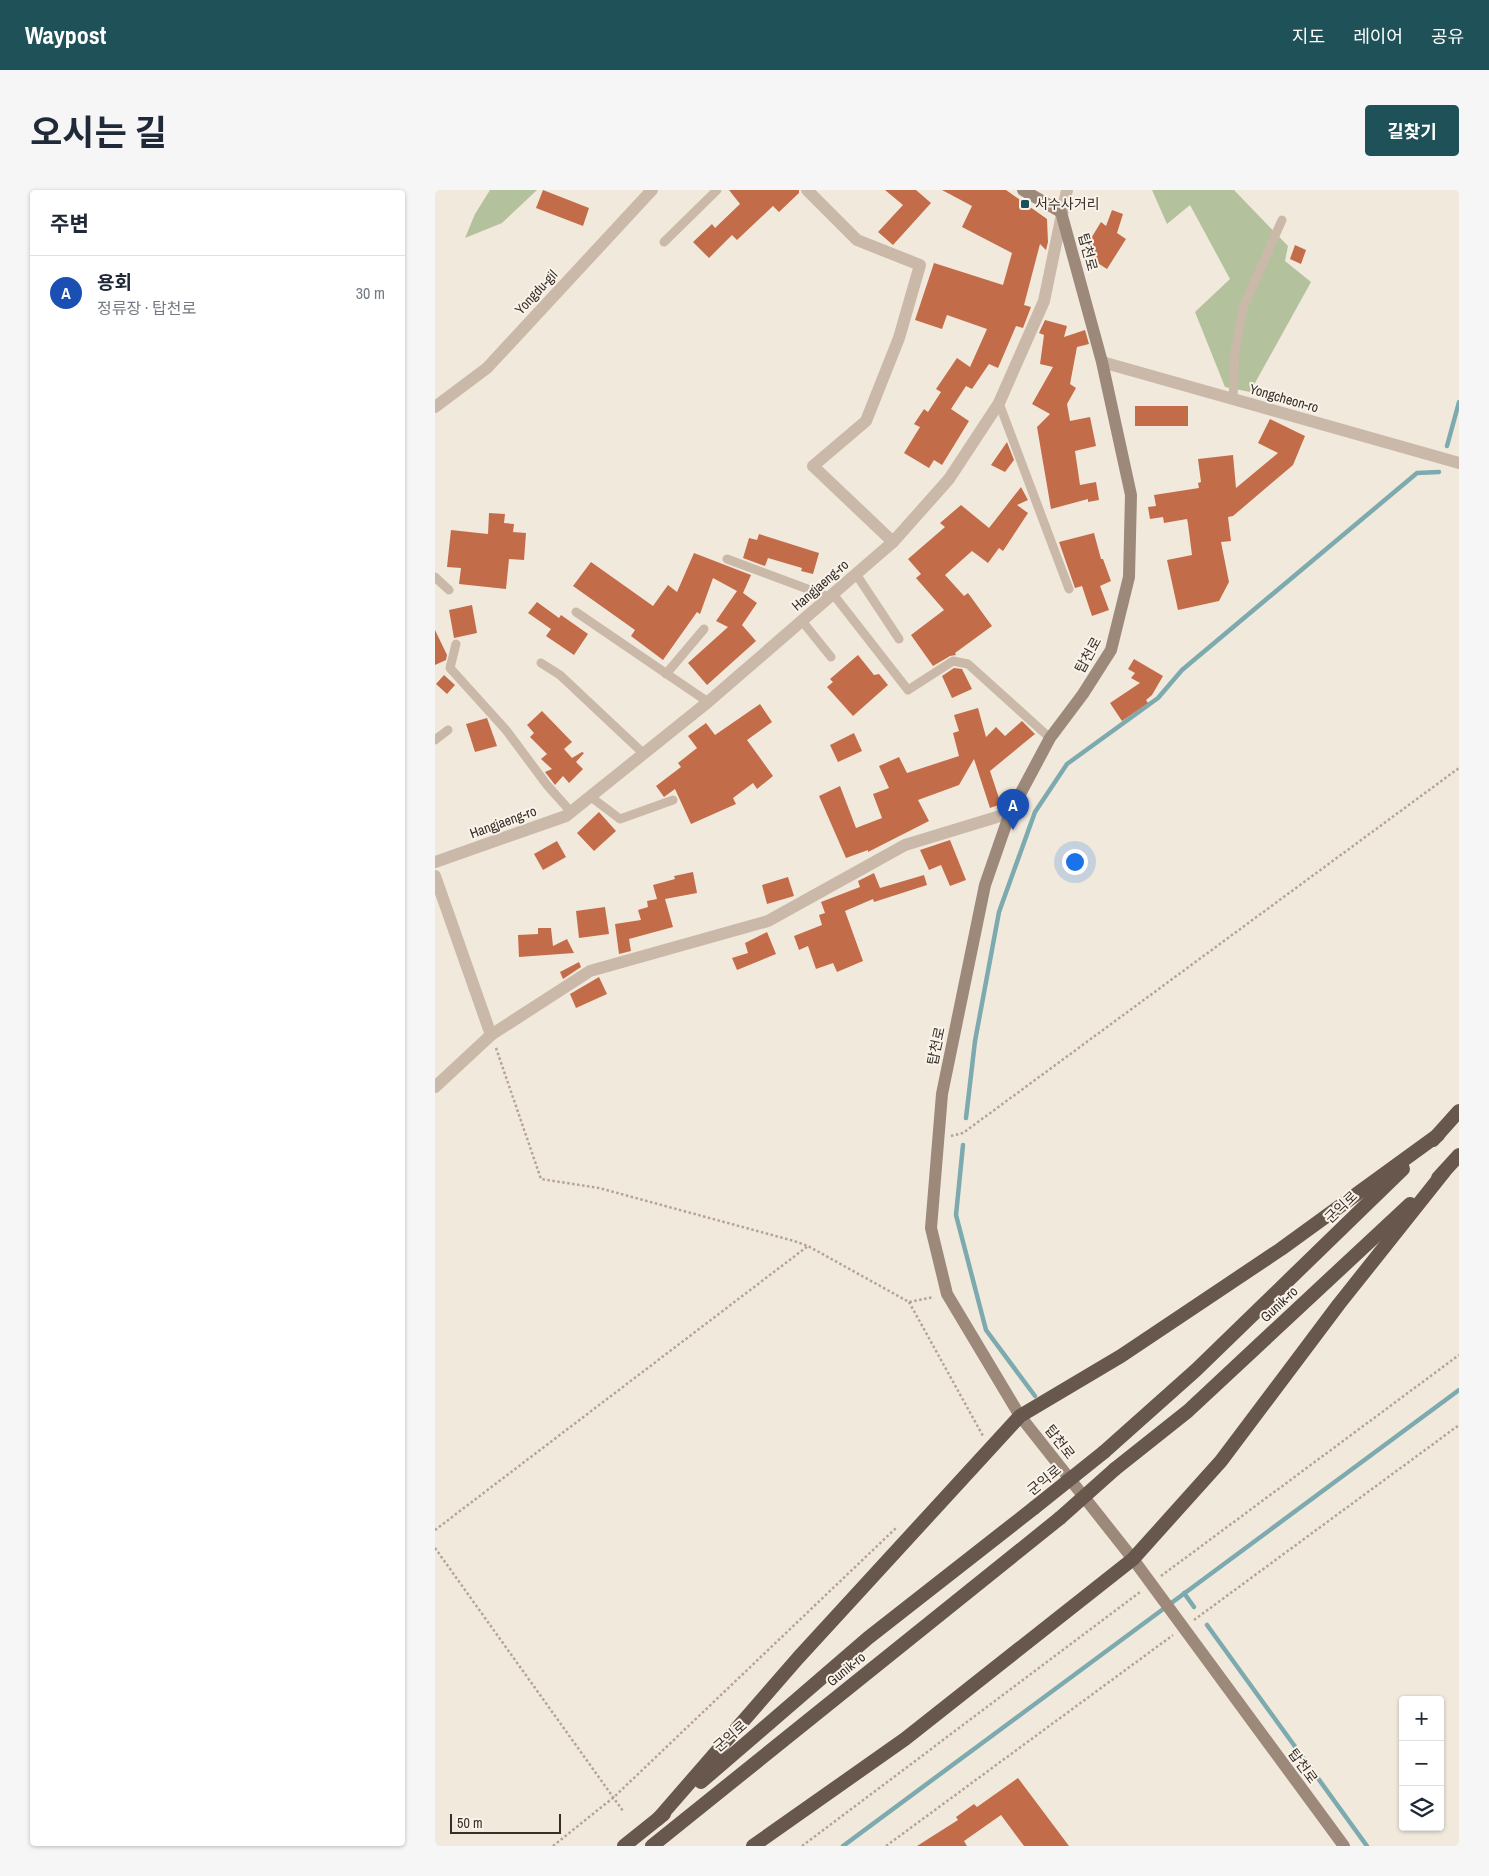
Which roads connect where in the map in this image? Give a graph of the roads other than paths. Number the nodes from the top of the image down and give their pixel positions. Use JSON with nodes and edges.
{"nodes":[{"id":1,"x":652,"y":190,"type":"edge"},
{"id":2,"x":717,"y":190,"type":"edge"},
{"id":3,"x":807,"y":190,"type":"edge"},
{"id":4,"x":1023,"y":190,"type":"edge"},
{"id":5,"x":1067,"y":190,"type":"edge"},
{"id":6,"x":1061,"y":212,"type":"junction"},
{"id":7,"x":1283,"y":220,"type":"dead end"},
{"id":8,"x":664,"y":242,"type":"dead end"},
{"id":9,"x":1102,"y":362,"type":"junction"},
{"id":10,"x":1233,"y":399,"type":"junction"},
{"id":11,"x":999,"y":403,"type":"junction"},
{"id":12,"x":435,"y":407,"type":"edge"},
{"id":13,"x":1459,"y":463,"type":"edge"},
{"id":14,"x":893,"y":542,"type":"junction"},
{"id":15,"x":727,"y":559,"type":"dead end"},
{"id":16,"x":856,"y":574,"type":"junction"},
{"id":17,"x":435,"y":578,"type":"edge"},
{"id":18,"x":1069,"y":589,"type":"dead end"},
{"id":19,"x":449,"y":590,"type":"dead end"},
{"id":20,"x":831,"y":595,"type":"junction"},
{"id":21,"x":576,"y":612,"type":"dead end"},
{"id":22,"x":802,"y":620,"type":"junction"},
{"id":23,"x":704,"y":629,"type":"dead end"},
{"id":24,"x":899,"y":639,"type":"dead end"},
{"id":25,"x":456,"y":644,"type":"dead end"},
{"id":26,"x":831,"y":657,"type":"dead end"},
{"id":27,"x":541,"y":663,"type":"dead end"},
{"id":28,"x":666,"y":674,"type":"junction"},
{"id":29,"x":708,"y":702,"type":"junction"},
{"id":30,"x":448,"y":730,"type":"dead end"},
{"id":31,"x":1050,"y":738,"type":"junction"},
{"id":32,"x":435,"y":740,"type":"edge"},
{"id":33,"x":645,"y":754,"type":"junction"},
{"id":34,"x":591,"y":797,"type":"junction"},
{"id":35,"x":673,"y":800,"type":"dead end"},
{"id":36,"x":571,"y":812,"type":"junction"},
{"id":37,"x":1011,"y":813,"type":"junction"},
{"id":38,"x":435,"y":861,"type":"edge"},
{"id":39,"x":435,"y":876,"type":"edge"},
{"id":40,"x":491,"y":1035,"type":"junction"},
{"id":41,"x":435,"y":1087,"type":"edge"},
{"id":42,"x":1459,"y":1111,"type":"edge"},
{"id":43,"x":1438,"y":1135,"type":"junction"},
{"id":44,"x":1459,"y":1156,"type":"edge"},
{"id":45,"x":1444,"y":1172,"type":"junction"},
{"id":46,"x":1020,"y":1416,"type":"junction"},
{"id":47,"x":1133,"y":1559,"type":"junction"},
{"id":48,"x":658,"y":1819,"type":"junction"},
{"id":49,"x":624,"y":1846,"type":"edge"},
{"id":50,"x":652,"y":1846,"type":"edge"},
{"id":51,"x":753,"y":1846,"type":"edge"},
{"id":52,"x":1344,"y":1846,"type":"edge"}],
"edges":[{"from":1,"to":12,"type":"street","name":"Yongdu-gil"},
{"from":2,"to":8,"type":"lane"},
{"from":3,"to":14,"type":"street"},
{"from":4,"to":6,"type":"main road"},
{"from":5,"to":6,"type":"street","name":"Hangjaeng-ro"},
{"from":6,"to":9,"type":"main road","name":"탑천로"},
{"from":6,"to":11,"type":"street","name":"Hangjaeng-ro"},
{"from":7,"to":10,"type":"lane"},
{"from":9,"to":10,"type":"street","name":"Yongcheon-ro"},
{"from":9,"to":31,"type":"main road","name":"탑천로"},
{"from":10,"to":13,"type":"street","name":"Yongcheon-ro"},
{"from":11,"to":14,"type":"street","name":"Hangjaeng-ro"},
{"from":11,"to":18,"type":"lane"},
{"from":14,"to":16,"type":"street","name":"Hangjaeng-ro"},
{"from":15,"to":20,"type":"lane"},
{"from":16,"to":20,"type":"street","name":"Hangjaeng-ro"},
{"from":16,"to":24,"type":"lane"},
{"from":17,"to":19,"type":"lane"},
{"from":20,"to":22,"type":"street","name":"Hangjaeng-ro"},
{"from":20,"to":31,"type":"lane"},
{"from":21,"to":28,"type":"lane"},
{"from":22,"to":26,"type":"lane"},
{"from":22,"to":29,"type":"street","name":"Hangjaeng-ro"},
{"from":23,"to":28,"type":"lane"},
{"from":25,"to":36,"type":"lane"},
{"from":27,"to":33,"type":"lane"},
{"from":28,"to":29,"type":"lane"},
{"from":29,"to":33,"type":"street","name":"Hangjaeng-ro"},
{"from":30,"to":32,"type":"lane"},
{"from":31,"to":37,"type":"main road","name":"탑천로"},
{"from":33,"to":34,"type":"street","name":"Hangjaeng-ro"},
{"from":34,"to":35,"type":"lane"},
{"from":34,"to":36,"type":"street","name":"Hangjaeng-ro"},
{"from":36,"to":38,"type":"street","name":"Hangjaeng-ro"},
{"from":37,"to":40,"type":"street"},
{"from":37,"to":46,"type":"main road","name":"탑천로"},
{"from":39,"to":40,"type":"street"},
{"from":40,"to":41,"type":"street"},
{"from":42,"to":43,"type":"highway","name":"군익로"},
{"from":43,"to":46,"type":"highway"},
{"from":43,"to":48,"type":"highway","name":"군익로","bridge":true},
{"from":44,"to":45,"type":"highway","name":"Gunik-ro"},
{"from":45,"to":47,"type":"highway"},
{"from":45,"to":50,"type":"highway","name":"Gunik-ro","bridge":true},
{"from":46,"to":47,"type":"main road","name":"탑천로"},
{"from":46,"to":48,"type":"highway"},
{"from":47,"to":51,"type":"highway"},
{"from":47,"to":52,"type":"main road","name":"탑천로"},
{"from":48,"to":49,"type":"highway","name":"군익로"}]}
